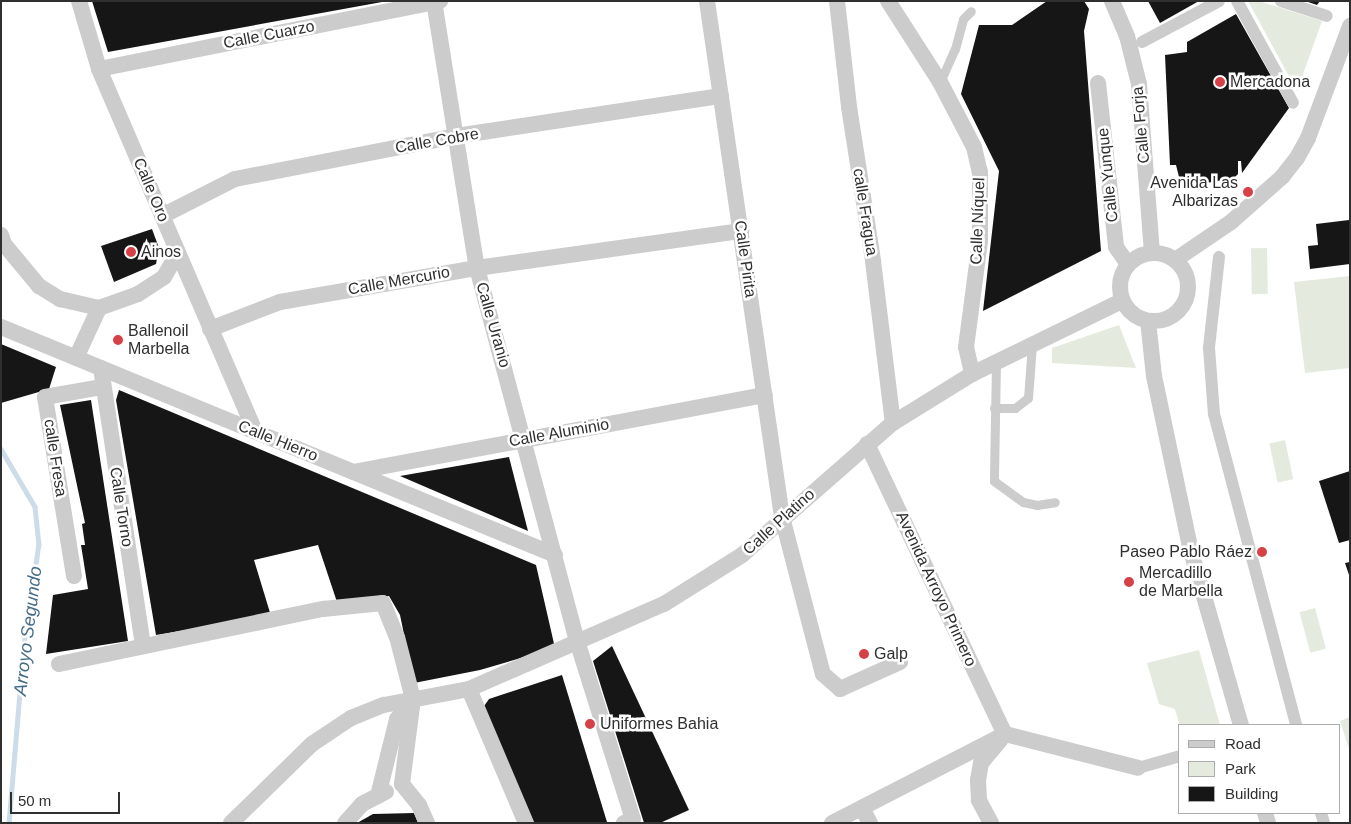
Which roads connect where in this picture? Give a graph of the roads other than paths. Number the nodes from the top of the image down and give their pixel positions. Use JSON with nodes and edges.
{"nodes":[{"id":1,"x":79,"y":1,"type":"edge"},
{"id":2,"x":707,"y":1,"type":"edge"},
{"id":3,"x":838,"y":1,"type":"edge"},
{"id":4,"x":888,"y":1,"type":"edge"},
{"id":5,"x":1112,"y":1,"type":"edge"},
{"id":6,"x":1219,"y":1,"type":"edge"},
{"id":7,"x":1237,"y":1,"type":"edge"},
{"id":8,"x":1280,"y":1,"type":"edge"},
{"id":9,"x":436,"y":2,"type":"edge"},
{"id":10,"x":971,"y":11,"type":"dead end"},
{"id":11,"x":1327,"y":16,"type":"dead end"},
{"id":12,"x":1350,"y":26,"type":"edge"},
{"id":13,"x":1142,"y":42,"type":"dead end"},
{"id":14,"x":99,"y":69,"type":"junction"},
{"id":15,"x":940,"y":82,"type":"junction"},
{"id":16,"x":1098,"y":83,"type":"dead end"},
{"id":17,"x":721,"y":96,"type":"junction"},
{"id":18,"x":1293,"y":103,"type":"dead end"},
{"id":19,"x":456,"y":136,"type":"junction"},
{"id":20,"x":162,"y":216,"type":"junction"},
{"id":21,"x":741,"y":231,"type":"junction"},
{"id":22,"x":1,"y":235,"type":"edge"},
{"id":23,"x":178,"y":253,"type":"junction"},
{"id":24,"x":1152,"y":253,"type":"junction"},
{"id":25,"x":1219,"y":257,"type":"dead end"},
{"id":26,"x":1175,"y":260,"type":"junction"},
{"id":27,"x":1128,"y":264,"type":"junction"},
{"id":28,"x":477,"y":268,"type":"junction"},
{"id":29,"x":1122,"y":302,"type":"junction"},
{"id":30,"x":98,"y":308,"type":"junction"},
{"id":31,"x":1148,"y":321,"type":"junction"},
{"id":32,"x":1,"y":327,"type":"edge"},
{"id":33,"x":210,"y":329,"type":"junction"},
{"id":34,"x":1032,"y":345,"type":"junction"},
{"id":35,"x":76,"y":358,"type":"junction"},
{"id":36,"x":996,"y":362,"type":"junction"},
{"id":37,"x":100,"y":368,"type":"junction"},
{"id":38,"x":972,"y":374,"type":"junction"},
{"id":39,"x":101,"y":387,"type":"junction"},
{"id":40,"x":765,"y":395,"type":"junction"},
{"id":41,"x":994,"y":408,"type":"junction"},
{"id":42,"x":893,"y":423,"type":"junction"},
{"id":43,"x":255,"y":431,"type":"junction"},
{"id":44,"x":525,"y":439,"type":"junction"},
{"id":45,"x":868,"y":444,"type":"junction"},
{"id":46,"x":353,"y":472,"type":"junction"},
{"id":47,"x":1055,"y":502,"type":"dead end"},
{"id":48,"x":782,"y":517,"type":"junction"},
{"id":49,"x":555,"y":555,"type":"junction"},
{"id":50,"x":74,"y":576,"type":"dead end"},
{"id":51,"x":578,"y":644,"type":"junction"},
{"id":52,"x":144,"y":646,"type":"junction"},
{"id":53,"x":900,"y":662,"type":"dead end"},
{"id":54,"x":59,"y":664,"type":"dead end"},
{"id":55,"x":469,"y":689,"type":"junction"},
{"id":56,"x":413,"y":698,"type":"junction"},
{"id":57,"x":1241,"y":724,"type":"edge"},
{"id":58,"x":1296,"y":724,"type":"edge"},
{"id":59,"x":1005,"y":734,"type":"junction"},
{"id":60,"x":1178,"y":757,"type":"edge"},
{"id":61,"x":1138,"y":768,"type":"joint"},
{"id":62,"x":402,"y":784,"type":"junction"},
{"id":63,"x":378,"y":796,"type":"junction"},
{"id":64,"x":862,"y":808,"type":"junction"},
{"id":65,"x":231,"y":823,"type":"edge"},
{"id":66,"x":345,"y":823,"type":"edge"},
{"id":67,"x":427,"y":823,"type":"edge"},
{"id":68,"x":526,"y":823,"type":"edge"},
{"id":69,"x":624,"y":823,"type":"edge"},
{"id":70,"x":832,"y":823,"type":"edge"},
{"id":71,"x":870,"y":823,"type":"edge"},
{"id":72,"x":990,"y":823,"type":"edge"}],
"edges":[{"from":1,"to":14,"type":"street","name":"Calle Oro"},
{"from":2,"to":17,"type":"street","name":"Calle Pirita"},
{"from":3,"to":42,"type":"street","name":"calle Fragua"},
{"from":4,"to":15,"type":"street","name":"Calle Níquel"},
{"from":5,"to":24,"type":"street","name":"Calle Forja"},
{"from":6,"to":13,"type":"street"},
{"from":7,"to":18,"type":"street"},
{"from":8,"to":11,"type":"street"},
{"from":9,"to":14,"type":"street","name":"Calle Cuarzo"},
{"from":9,"to":19,"type":"street","name":"Calle Uranio"},
{"from":10,"to":15,"type":"lane"},
{"from":12,"to":26,"type":"street"},
{"from":14,"to":20,"type":"street","name":"Calle Oro"},
{"from":15,"to":38,"type":"street","name":"Calle Níquel"},
{"from":16,"to":27,"type":"street","name":"Calle Yunque"},
{"from":17,"to":19,"type":"street","name":"Calle Cobre"},
{"from":17,"to":21,"type":"street","name":"Calle Pirita"},
{"from":19,"to":20,"type":"street","name":"Calle Cobre"},
{"from":19,"to":28,"type":"street","name":"Calle Uranio"},
{"from":20,"to":23,"type":"street","name":"Calle Oro"},
{"from":21,"to":28,"type":"street","name":"Calle Mercurio"},
{"from":21,"to":40,"type":"street","name":"Calle Pirita"},
{"from":22,"to":30,"type":"street"},
{"from":23,"to":30,"type":"street"},
{"from":23,"to":33,"type":"street","name":"Calle Oro"},
{"from":24,"to":26,"type":"street"},
{"from":24,"to":27,"type":"street"},
{"from":25,"to":58,"type":"street"},
{"from":26,"to":31,"type":"street"},
{"from":27,"to":29,"type":"street"},
{"from":28,"to":33,"type":"street","name":"Calle Mercurio"},
{"from":28,"to":44,"type":"street","name":"Calle Uranio"},
{"from":29,"to":31,"type":"street"},
{"from":29,"to":34,"type":"street","name":"Calle Platino"},
{"from":30,"to":35,"type":"street"},
{"from":31,"to":57,"type":"street"},
{"from":32,"to":35,"type":"street","name":"Calle Hierro"},
{"from":33,"to":43,"type":"street","name":"Calle Oro"},
{"from":34,"to":36,"type":"street","name":"Calle Platino"},
{"from":34,"to":41,"type":"lane"},
{"from":35,"to":37,"type":"street","name":"Calle Hierro"},
{"from":36,"to":38,"type":"street","name":"Calle Platino"},
{"from":36,"to":41,"type":"lane"},
{"from":37,"to":39,"type":"street","name":"Calle Torno"},
{"from":37,"to":43,"type":"street","name":"Calle Hierro"},
{"from":38,"to":42,"type":"street","name":"Calle Platino"},
{"from":39,"to":50,"type":"street","name":"calle Fresa"},
{"from":39,"to":52,"type":"street","name":"Calle Torno"},
{"from":40,"to":44,"type":"street","name":"Calle Aluminio"},
{"from":40,"to":48,"type":"street","name":"Calle Pirita"},
{"from":41,"to":47,"type":"lane"},
{"from":42,"to":45,"type":"street","name":"Calle Platino"},
{"from":43,"to":46,"type":"street","name":"Calle Hierro"},
{"from":44,"to":46,"type":"street","name":"Calle Aluminio"},
{"from":44,"to":49,"type":"street","name":"Calle Uranio"},
{"from":45,"to":48,"type":"street","name":"Calle Platino"},
{"from":45,"to":59,"type":"street","name":"Avenida Arroyo Primero"},
{"from":46,"to":49,"type":"street","name":"Calle Hierro"},
{"from":48,"to":51,"type":"street","name":"Calle Platino"},
{"from":48,"to":53,"type":"street","name":"Calle Pirita"},
{"from":49,"to":51,"type":"street","name":"Calle Uranio"},
{"from":51,"to":55,"type":"street","name":"Calle Platino"},
{"from":51,"to":69,"type":"street","name":"Calle Uranio"},
{"from":52,"to":54,"type":"street"},
{"from":52,"to":56,"type":"street"},
{"from":55,"to":56,"type":"street","name":"Calle Platino"},
{"from":55,"to":68,"type":"street"},
{"from":56,"to":62,"type":"street"},
{"from":56,"to":63,"type":"street"},
{"from":56,"to":65,"type":"street","name":"Calle Platino"},
{"from":59,"to":61,"type":"street"},
{"from":59,"to":64,"type":"street"},
{"from":59,"to":72,"type":"street"},
{"from":60,"to":61,"type":"street"},
{"from":62,"to":63,"type":"street"},
{"from":62,"to":67,"type":"street"},
{"from":63,"to":66,"type":"street"},
{"from":64,"to":70,"type":"street"},
{"from":64,"to":71,"type":"street"}]}
